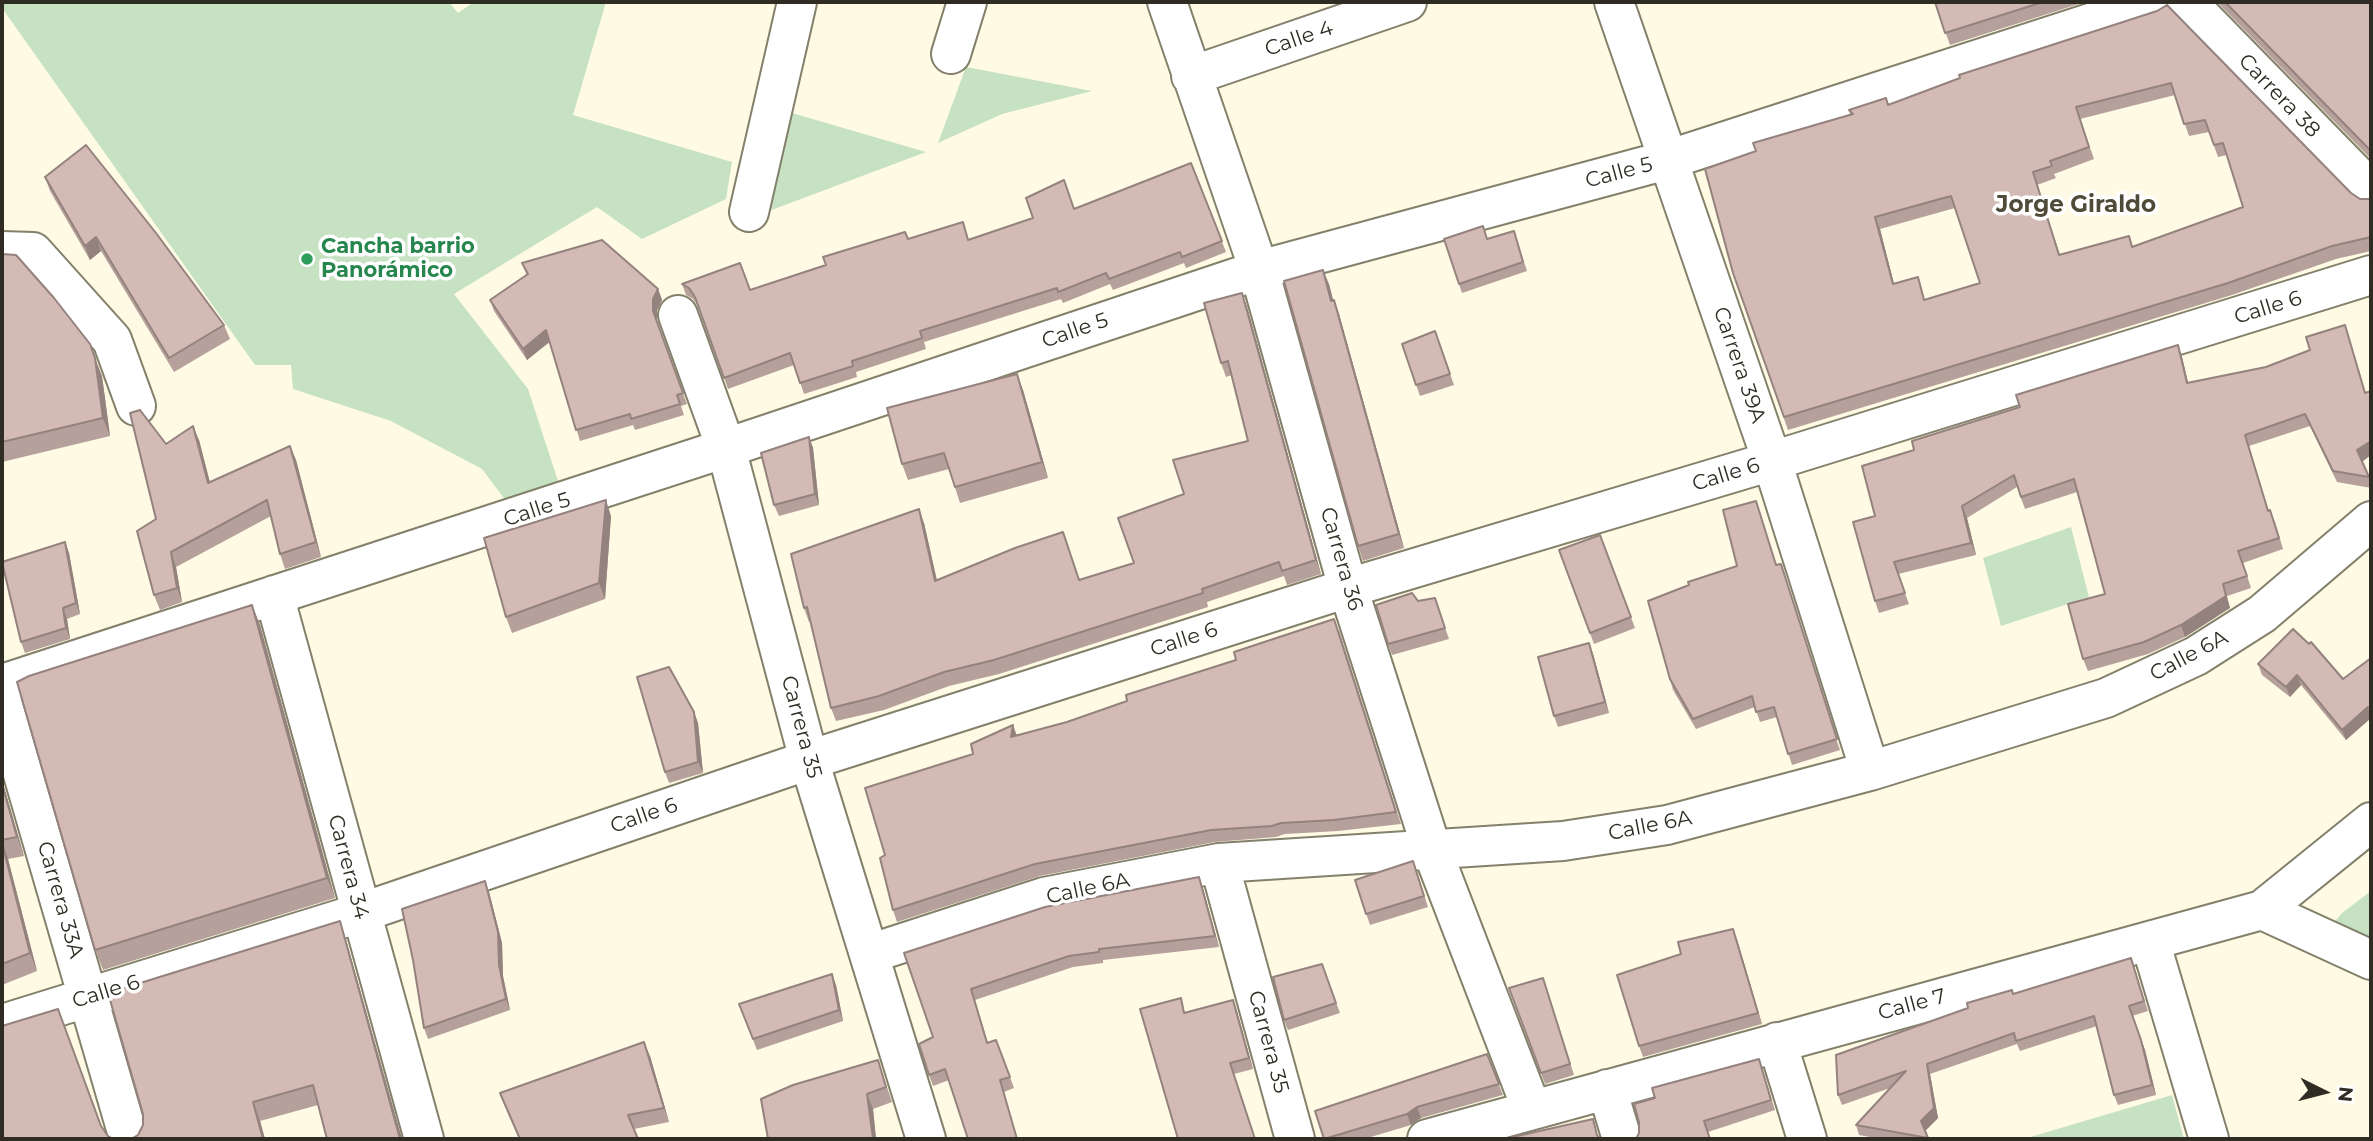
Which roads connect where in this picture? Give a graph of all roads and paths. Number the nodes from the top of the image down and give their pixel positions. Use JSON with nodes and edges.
{"nodes":[{"id":1,"x":797,"y":2,"type":"edge"},
{"id":2,"x":967,"y":2,"type":"edge"},
{"id":3,"x":1167,"y":2,"type":"edge"},
{"id":4,"x":1407,"y":2,"type":"edge"},
{"id":5,"x":1614,"y":2,"type":"edge"},
{"id":6,"x":2155,"y":2,"type":"edge"},
{"id":7,"x":2187,"y":2,"type":"edge"},
{"id":8,"x":951,"y":54,"type":"dead end"},
{"id":9,"x":1191,"y":76,"type":"junction"},
{"id":10,"x":1667,"y":160,"type":"junction"},
{"id":11,"x":2371,"y":190,"type":"edge"},
{"id":12,"x":749,"y":212,"type":"dead end"},
{"id":13,"x":2,"y":251,"type":"edge"},
{"id":14,"x":1259,"y":270,"type":"junction"},
{"id":15,"x":2371,"y":275,"type":"edge"},
{"id":16,"x":678,"y":315,"type":"dead end"},
{"id":17,"x":136,"y":406,"type":"dead end"},
{"id":18,"x":726,"y":448,"type":"junction"},
{"id":19,"x":1772,"y":461,"type":"junction"},
{"id":20,"x":2371,"y":521,"type":"edge"},
{"id":21,"x":1349,"y":588,"type":"junction"},
{"id":22,"x":274,"y":595,"type":"junction"},
{"id":23,"x":2,"y":684,"type":"edge"},
{"id":24,"x":2,"y":702,"type":"edge"},
{"id":25,"x":809,"y":760,"type":"junction"},
{"id":26,"x":1870,"y":771,"type":"junction"},
{"id":27,"x":2371,"y":822,"type":"edge"},
{"id":28,"x":1432,"y":850,"type":"junction"},
{"id":29,"x":1219,"y":863,"type":"junction"},
{"id":30,"x":2262,"y":910,"type":"junction"},
{"id":31,"x":360,"y":913,"type":"junction"},
{"id":32,"x":2150,"y":941,"type":"junction"},
{"id":33,"x":869,"y":954,"type":"junction"},
{"id":34,"x":2369,"y":967,"type":"edge"},
{"id":35,"x":89,"y":998,"type":"junction"},
{"id":36,"x":2,"y":1024,"type":"edge"},
{"id":37,"x":1777,"y":1042,"type":"junction"},
{"id":38,"x":1607,"y":1089,"type":"junction"},
{"id":39,"x":1532,"y":1110,"type":"junction"},
{"id":40,"x":129,"y":1139,"type":"edge"},
{"id":41,"x":424,"y":1139,"type":"edge"},
{"id":42,"x":926,"y":1139,"type":"edge"},
{"id":43,"x":1295,"y":1139,"type":"edge"},
{"id":44,"x":1427,"y":1139,"type":"edge"},
{"id":45,"x":1622,"y":1139,"type":"edge"},
{"id":46,"x":1807,"y":1139,"type":"edge"},
{"id":47,"x":2209,"y":1139,"type":"edge"}],
"edges":[{"from":1,"to":12,"type":"street"},
{"from":2,"to":8,"type":"street"},
{"from":3,"to":9,"type":"street","name":"Carrera 36"},
{"from":4,"to":9,"type":"street","name":"Calle 4"},
{"from":5,"to":10,"type":"street","name":"Carrera 39A"},
{"from":6,"to":10,"type":"street","name":"Calle 5"},
{"from":7,"to":11,"type":"street","name":"Carrera 38"},
{"from":9,"to":14,"type":"street","name":"Carrera 36"},
{"from":10,"to":14,"type":"street","name":"Calle 5"},
{"from":10,"to":19,"type":"street","name":"Carrera 39A"},
{"from":13,"to":17,"type":"street"},
{"from":14,"to":18,"type":"street","name":"Calle 5"},
{"from":14,"to":21,"type":"street","name":"Carrera 36"},
{"from":15,"to":19,"type":"street","name":"Calle 6"},
{"from":16,"to":18,"type":"street","name":"Carrera 35"},
{"from":18,"to":22,"type":"street","name":"Calle 5"},
{"from":18,"to":25,"type":"street","name":"Carrera 35"},
{"from":19,"to":21,"type":"street","name":"Calle 6"},
{"from":19,"to":26,"type":"street","name":"Carrera 39A"},
{"from":20,"to":26,"type":"street","name":"Calle 6A"},
{"from":21,"to":25,"type":"street","name":"Calle 6"},
{"from":21,"to":28,"type":"street","name":"Carrera 36"},
{"from":22,"to":23,"type":"street","name":"Calle 5"},
{"from":22,"to":31,"type":"street","name":"Carrera 34"},
{"from":24,"to":35,"type":"street","name":"Carrera 33A"},
{"from":25,"to":31,"type":"street","name":"Calle 6"},
{"from":25,"to":33,"type":"street","name":"Carrera 35"},
{"from":26,"to":28,"type":"street","name":"Calle 6A"},
{"from":27,"to":30,"type":"street","name":"Calle 7"},
{"from":28,"to":29,"type":"street","name":"Calle 6A"},
{"from":28,"to":39,"type":"street","name":"Carrera 36"},
{"from":29,"to":33,"type":"street","name":"Calle 6A"},
{"from":29,"to":43,"type":"street","name":"Carrera 35"},
{"from":30,"to":32,"type":"street","name":"Calle 7"},
{"from":30,"to":34,"type":"street"},
{"from":31,"to":35,"type":"street","name":"Calle 6"},
{"from":31,"to":41,"type":"street","name":"Carrera 34"},
{"from":32,"to":37,"type":"street","name":"Calle 7"},
{"from":32,"to":47,"type":"street"},
{"from":33,"to":42,"type":"street","name":"Carrera 35"},
{"from":35,"to":36,"type":"street","name":"Calle 6"},
{"from":35,"to":40,"type":"street","name":"Carrera 33A"},
{"from":37,"to":38,"type":"street","name":"Calle 7"},
{"from":37,"to":46,"type":"street"},
{"from":38,"to":39,"type":"street","name":"Calle 7"},
{"from":38,"to":45,"type":"street"},
{"from":39,"to":44,"type":"street","name":"Calle 7"}]}
